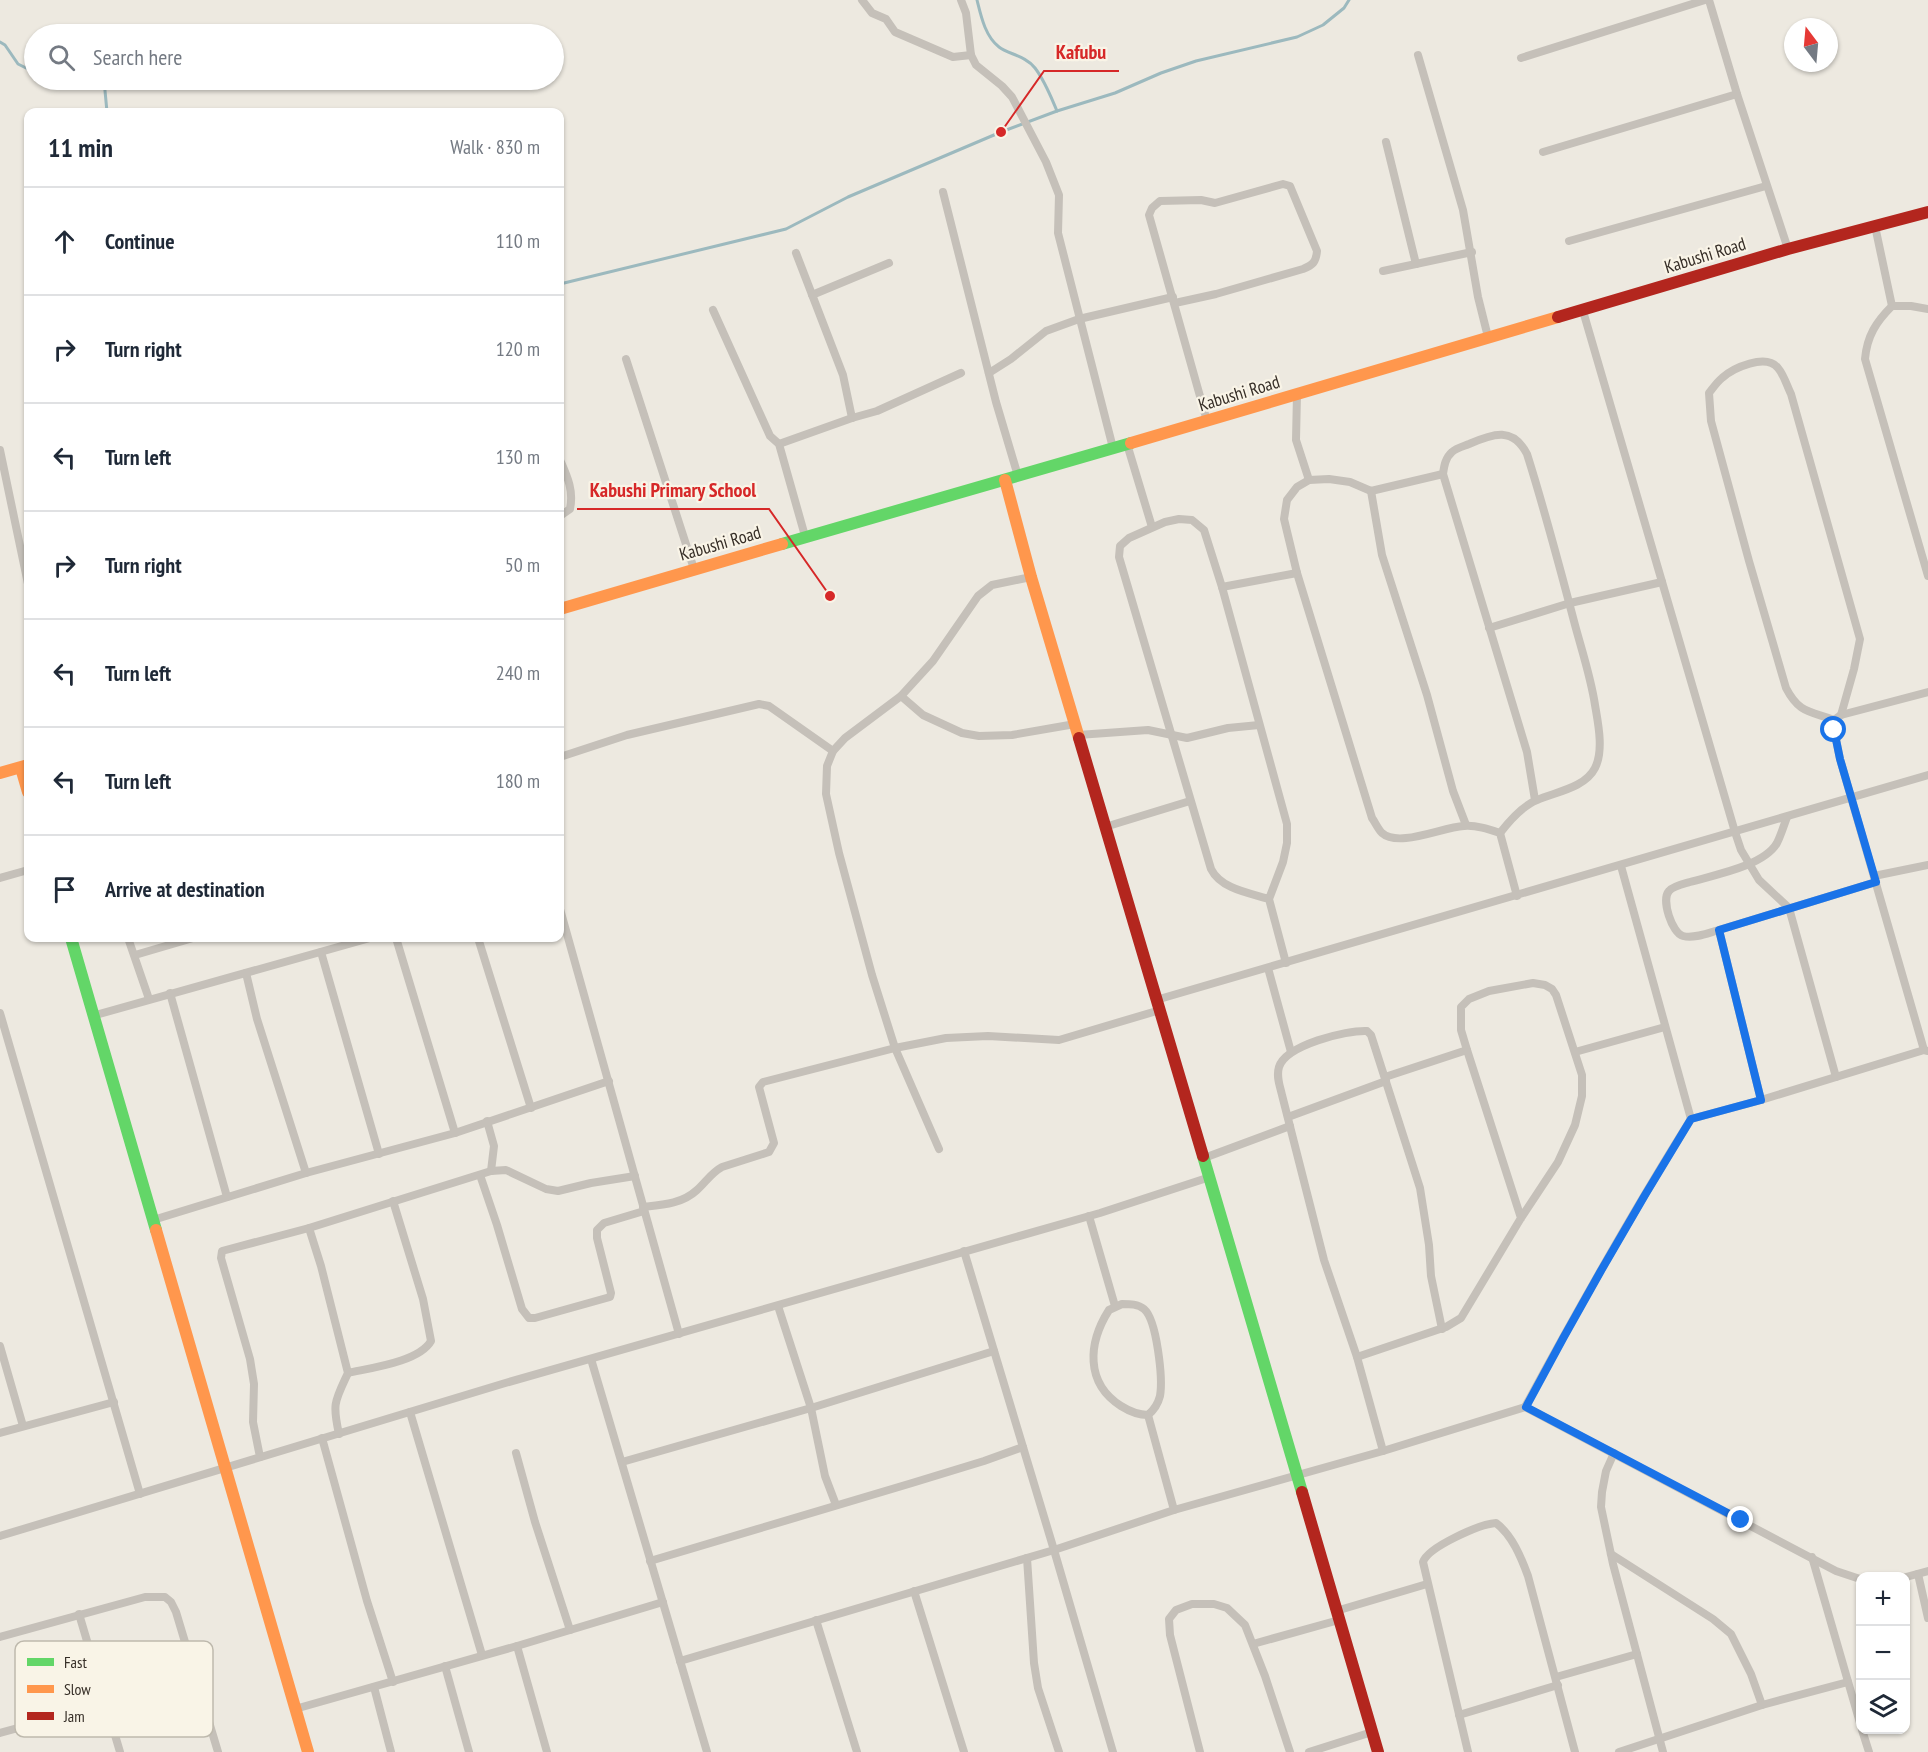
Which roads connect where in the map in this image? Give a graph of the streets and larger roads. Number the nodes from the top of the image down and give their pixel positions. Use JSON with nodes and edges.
{"nodes":[{"id":1,"x":862,"y":0,"type":"edge"},
{"id":2,"x":961,"y":0,"type":"edge"},
{"id":3,"x":1707,"y":0,"type":"edge"},
{"id":4,"x":971,"y":55,"type":"junction"},
{"id":5,"x":1418,"y":55,"type":"dead end"},
{"id":6,"x":1521,"y":58,"type":"dead end"},
{"id":7,"x":1737,"y":94,"type":"junction"},
{"id":8,"x":1386,"y":141,"type":"dead end"},
{"id":9,"x":1543,"y":152,"type":"dead end"},
{"id":10,"x":1766,"y":186,"type":"junction"},
{"id":11,"x":943,"y":192,"type":"dead end"},
{"id":12,"x":1928,"y":212,"type":"edge"},
{"id":13,"x":1875,"y":226,"type":"junction"},
{"id":14,"x":1569,"y":242,"type":"dead end"},
{"id":15,"x":1788,"y":249,"type":"junction"},
{"id":16,"x":1472,"y":252,"type":"junction"},
{"id":17,"x":796,"y":253,"type":"dead end"},
{"id":18,"x":889,"y":263,"type":"dead end"},
{"id":19,"x":1416,"y":264,"type":"junction"},
{"id":20,"x":1383,"y":271,"type":"dead end"},
{"id":21,"x":812,"y":296,"type":"junction"},
{"id":22,"x":1174,"y":300,"type":"junction"},
{"id":23,"x":1892,"y":306,"type":"junction"},
{"id":24,"x":1928,"y":309,"type":"edge"},
{"id":25,"x":713,"y":310,"type":"dead end"},
{"id":26,"x":1583,"y":311,"type":"junction"},
{"id":27,"x":1079,"y":319,"type":"junction"},
{"id":28,"x":1488,"y":338,"type":"junction"},
{"id":29,"x":626,"y":359,"type":"dead end"},
{"id":30,"x":962,"y":373,"type":"dead end"},
{"id":31,"x":989,"y":373,"type":"junction"},
{"id":32,"x":1297,"y":394,"type":"junction"},
{"id":33,"x":852,"y":418,"type":"junction"},
{"id":34,"x":1207,"y":421,"type":"junction"},
{"id":35,"x":779,"y":444,"type":"junction"},
{"id":36,"x":1127,"y":444,"type":"junction"},
{"id":37,"x":1113,"y":448,"type":"junction"},
{"id":38,"x":0,"y":450,"type":"edge"},
{"id":39,"x":564,"y":470,"type":"edge"},
{"id":40,"x":1443,"y":474,"type":"junction"},
{"id":41,"x":1018,"y":476,"type":"junction"},
{"id":42,"x":1005,"y":480,"type":"junction"},
{"id":43,"x":1309,"y":480,"type":"junction"},
{"id":44,"x":1371,"y":491,"type":"junction"},
{"id":45,"x":564,"y":513,"type":"edge"},
{"id":46,"x":1152,"y":527,"type":"junction"},
{"id":47,"x":805,"y":536,"type":"junction"},
{"id":48,"x":24,"y":565,"type":"edge"},
{"id":49,"x":694,"y":569,"type":"junction"},
{"id":50,"x":1297,"y":573,"type":"junction"},
{"id":51,"x":1928,"y":576,"type":"edge"},
{"id":52,"x":1031,"y":577,"type":"junction"},
{"id":53,"x":1662,"y":582,"type":"junction"},
{"id":54,"x":1222,"y":587,"type":"junction"},
{"id":55,"x":1569,"y":603,"type":"junction"},
{"id":56,"x":564,"y":608,"type":"edge"},
{"id":57,"x":1489,"y":628,"type":"junction"},
{"id":58,"x":1928,"y":692,"type":"edge"},
{"id":59,"x":902,"y":696,"type":"junction"},
{"id":60,"x":1838,"y":718,"type":"junction"},
{"id":61,"x":1259,"y":725,"type":"junction"},
{"id":62,"x":1076,"y":729,"type":"junction"},
{"id":63,"x":1170,"y":735,"type":"junction"},
{"id":64,"x":833,"y":751,"type":"junction"},
{"id":65,"x":564,"y":756,"type":"edge"},
{"id":66,"x":24,"y":766,"type":"edge"},
{"id":67,"x":0,"y":773,"type":"edge"},
{"id":68,"x":1928,"y":775,"type":"edge"},
{"id":69,"x":1852,"y":798,"type":"junction"},
{"id":70,"x":1535,"y":800,"type":"junction"},
{"id":71,"x":1190,"y":801,"type":"junction"},
{"id":72,"x":1787,"y":817,"type":"junction"},
{"id":73,"x":1466,"y":825,"type":"junction"},
{"id":74,"x":1105,"y":827,"type":"junction"},
{"id":75,"x":1735,"y":832,"type":"junction"},
{"id":76,"x":1500,"y":833,"type":"junction"},
{"id":77,"x":1748,"y":864,"type":"junction"},
{"id":78,"x":1928,"y":865,"type":"edge"},
{"id":79,"x":1621,"y":866,"type":"junction"},
{"id":80,"x":24,"y":871,"type":"edge"},
{"id":81,"x":0,"y":878,"type":"edge"},
{"id":82,"x":1875,"y":879,"type":"junction"},
{"id":83,"x":1517,"y":896,"type":"junction"},
{"id":84,"x":1269,"y":899,"type":"junction"},
{"id":85,"x":1789,"y":908,"type":"junction"},
{"id":86,"x":564,"y":923,"type":"edge"},
{"id":87,"x":1719,"y":930,"type":"junction"},
{"id":88,"x":71,"y":942,"type":"edge"},
{"id":89,"x":130,"y":942,"type":"edge"},
{"id":90,"x":179,"y":942,"type":"edge"},
{"id":91,"x":356,"y":942,"type":"edge"},
{"id":92,"x":397,"y":942,"type":"edge"},
{"id":93,"x":479,"y":942,"type":"edge"},
{"id":94,"x":321,"y":952,"type":"junction"},
{"id":95,"x":135,"y":955,"type":"junction"},
{"id":96,"x":1286,"y":963,"type":"junction"},
{"id":97,"x":1268,"y":968,"type":"junction"},
{"id":98,"x":246,"y":973,"type":"junction"},
{"id":99,"x":170,"y":993,"type":"junction"},
{"id":100,"x":149,"y":999,"type":"junction"},
{"id":101,"x":1158,"y":1005,"type":"junction"},
{"id":102,"x":0,"y":1013,"type":"edge"},
{"id":103,"x":92,"y":1016,"type":"junction"},
{"id":104,"x":1665,"y":1027,"type":"junction"},
{"id":105,"x":896,"y":1048,"type":"junction"},
{"id":106,"x":1467,"y":1050,"type":"junction"},
{"id":107,"x":1926,"y":1050,"type":"edge"},
{"id":108,"x":1291,"y":1052,"type":"junction"},
{"id":109,"x":1575,"y":1052,"type":"junction"},
{"id":110,"x":1836,"y":1077,"type":"junction"},
{"id":111,"x":1385,"y":1079,"type":"junction"},
{"id":112,"x":609,"y":1082,"type":"junction"},
{"id":113,"x":1761,"y":1100,"type":"junction"},
{"id":114,"x":531,"y":1108,"type":"junction"},
{"id":115,"x":1691,"y":1119,"type":"junction"},
{"id":116,"x":487,"y":1121,"type":"junction"},
{"id":117,"x":1289,"y":1122,"type":"junction"},
{"id":118,"x":455,"y":1133,"type":"junction"},
{"id":119,"x":939,"y":1149,"type":"dead end"},
{"id":120,"x":379,"y":1154,"type":"junction"},
{"id":121,"x":1204,"y":1158,"type":"junction"},
{"id":122,"x":491,"y":1171,"type":"junction"},
{"id":123,"x":306,"y":1173,"type":"junction"},
{"id":124,"x":480,"y":1174,"type":"junction"},
{"id":125,"x":635,"y":1176,"type":"junction"},
{"id":126,"x":1210,"y":1177,"type":"junction"},
{"id":127,"x":227,"y":1197,"type":"junction"},
{"id":128,"x":393,"y":1202,"type":"junction"},
{"id":129,"x":644,"y":1209,"type":"junction"},
{"id":130,"x":1089,"y":1216,"type":"junction"},
{"id":131,"x":1521,"y":1218,"type":"junction"},
{"id":132,"x":153,"y":1220,"type":"junction"},
{"id":133,"x":309,"y":1228,"type":"junction"},
{"id":134,"x":964,"y":1251,"type":"junction"},
{"id":135,"x":778,"y":1306,"type":"junction"},
{"id":136,"x":1114,"y":1306,"type":"junction"},
{"id":137,"x":1442,"y":1329,"type":"junction"},
{"id":138,"x":679,"y":1334,"type":"junction"},
{"id":139,"x":0,"y":1346,"type":"edge"},
{"id":140,"x":994,"y":1351,"type":"junction"},
{"id":141,"x":1357,"y":1357,"type":"junction"},
{"id":142,"x":591,"y":1359,"type":"junction"},
{"id":143,"x":348,"y":1374,"type":"junction"},
{"id":144,"x":114,"y":1402,"type":"junction"},
{"id":145,"x":1526,"y":1407,"type":"junction"},
{"id":146,"x":811,"y":1408,"type":"junction"},
{"id":147,"x":410,"y":1412,"type":"junction"},
{"id":148,"x":1148,"y":1415,"type":"junction"},
{"id":149,"x":23,"y":1426,"type":"junction"},
{"id":150,"x":0,"y":1433,"type":"edge"},
{"id":151,"x":339,"y":1434,"type":"junction"},
{"id":152,"x":322,"y":1438,"type":"junction"},
{"id":153,"x":1023,"y":1446,"type":"junction"},
{"id":154,"x":1383,"y":1451,"type":"junction"},
{"id":155,"x":516,"y":1453,"type":"dead end"},
{"id":156,"x":1614,"y":1453,"type":"junction"},
{"id":157,"x":260,"y":1457,"type":"junction"},
{"id":158,"x":622,"y":1462,"type":"junction"},
{"id":159,"x":226,"y":1468,"type":"junction"},
{"id":160,"x":1296,"y":1477,"type":"junction"},
{"id":161,"x":140,"y":1494,"type":"junction"},
{"id":162,"x":836,"y":1505,"type":"junction"},
{"id":163,"x":1174,"y":1510,"type":"junction"},
{"id":164,"x":0,"y":1536,"type":"edge"},
{"id":165,"x":1054,"y":1550,"type":"junction"},
{"id":166,"x":1611,"y":1554,"type":"junction"},
{"id":167,"x":1812,"y":1557,"type":"junction"},
{"id":168,"x":1027,"y":1558,"type":"junction"},
{"id":169,"x":650,"y":1561,"type":"junction"},
{"id":170,"x":1928,"y":1571,"type":"edge"},
{"id":171,"x":1918,"y":1574,"type":"junction"},
{"id":172,"x":1910,"y":1576,"type":"edge"},
{"id":173,"x":1856,"y":1578,"type":"edge"},
{"id":174,"x":1427,"y":1584,"type":"junction"},
{"id":175,"x":914,"y":1592,"type":"junction"},
{"id":176,"x":663,"y":1602,"type":"junction"},
{"id":177,"x":79,"y":1614,"type":"junction"},
{"id":178,"x":1338,"y":1615,"type":"junction"},
{"id":179,"x":1928,"y":1618,"type":"edge"},
{"id":180,"x":816,"y":1620,"type":"junction"},
{"id":181,"x":570,"y":1630,"type":"junction"},
{"id":182,"x":0,"y":1637,"type":"edge"},
{"id":183,"x":87,"y":1641,"type":"edge"},
{"id":184,"x":185,"y":1641,"type":"edge"},
{"id":185,"x":1253,"y":1644,"type":"junction"},
{"id":186,"x":517,"y":1646,"type":"junction"},
{"id":187,"x":1637,"y":1654,"type":"junction"},
{"id":188,"x":482,"y":1655,"type":"junction"},
{"id":189,"x":680,"y":1660,"type":"junction"},
{"id":190,"x":445,"y":1666,"type":"junction"},
{"id":191,"x":1557,"y":1681,"type":"junction"},
{"id":192,"x":393,"y":1682,"type":"junction"},
{"id":193,"x":1848,"y":1682,"type":"junction"},
{"id":194,"x":374,"y":1687,"type":"junction"},
{"id":195,"x":1762,"y":1705,"type":"junction"},
{"id":196,"x":295,"y":1708,"type":"junction"},
{"id":197,"x":1856,"y":1709,"type":"edge"},
{"id":198,"x":1459,"y":1714,"type":"junction"},
{"id":199,"x":15,"y":1729,"type":"edge"},
{"id":200,"x":1371,"y":1732,"type":"junction"},
{"id":201,"x":0,"y":1733,"type":"edge"},
{"id":202,"x":1863,"y":1734,"type":"edge"},
{"id":203,"x":213,"y":1735,"type":"edge"},
{"id":204,"x":116,"y":1737,"type":"edge"},
{"id":205,"x":1660,"y":1740,"type":"junction"},
{"id":206,"x":120,"y":1752,"type":"edge"},
{"id":207,"x":218,"y":1752,"type":"edge"},
{"id":208,"x":308,"y":1752,"type":"edge"},
{"id":209,"x":392,"y":1752,"type":"edge"},
{"id":210,"x":469,"y":1752,"type":"edge"},
{"id":211,"x":547,"y":1752,"type":"edge"},
{"id":212,"x":707,"y":1752,"type":"edge"},
{"id":213,"x":857,"y":1752,"type":"edge"},
{"id":214,"x":963,"y":1752,"type":"edge"},
{"id":215,"x":1059,"y":1752,"type":"edge"},
{"id":216,"x":1113,"y":1752,"type":"edge"},
{"id":217,"x":1200,"y":1752,"type":"edge"},
{"id":218,"x":1290,"y":1752,"type":"edge"},
{"id":219,"x":1309,"y":1752,"type":"edge"},
{"id":220,"x":1378,"y":1752,"type":"edge"},
{"id":221,"x":1468,"y":1752,"type":"edge"},
{"id":222,"x":1575,"y":1752,"type":"edge"},
{"id":223,"x":1619,"y":1752,"type":"edge"},
{"id":224,"x":1663,"y":1752,"type":"edge"},
{"id":225,"x":1869,"y":1752,"type":"edge"}],
"edges":[{"from":1,"to":4,"type":"street"},
{"from":2,"to":4,"type":"street"},
{"from":3,"to":6,"type":"street"},
{"from":3,"to":7,"type":"street"},
{"from":4,"to":27,"type":"street"},
{"from":5,"to":16,"type":"street"},
{"from":7,"to":9,"type":"street"},
{"from":7,"to":10,"type":"street"},
{"from":8,"to":19,"type":"street"},
{"from":10,"to":14,"type":"street"},
{"from":10,"to":15,"type":"street"},
{"from":11,"to":31,"type":"street"},
{"from":12,"to":13,"type":"street","name":"Kabushi Road"},
{"from":13,"to":15,"type":"street","name":"Kabushi Road"},
{"from":13,"to":23,"type":"street"},
{"from":15,"to":26,"type":"street","name":"Kabushi Road"},
{"from":16,"to":19,"type":"street"},
{"from":16,"to":28,"type":"street"},
{"from":17,"to":21,"type":"street"},
{"from":18,"to":21,"type":"street"},
{"from":19,"to":20,"type":"street"},
{"from":21,"to":33,"type":"street"},
{"from":22,"to":22,"type":"street"},
{"from":22,"to":27,"type":"street"},
{"from":22,"to":34,"type":"street"},
{"from":23,"to":24,"type":"street"},
{"from":23,"to":51,"type":"street"},
{"from":25,"to":35,"type":"street"},
{"from":26,"to":28,"type":"street","name":"Kabushi Road"},
{"from":26,"to":53,"type":"street"},
{"from":27,"to":31,"type":"street"},
{"from":27,"to":37,"type":"street"},
{"from":28,"to":32,"type":"street","name":"Kabushi Road"},
{"from":29,"to":49,"type":"street"},
{"from":30,"to":33,"type":"street"},
{"from":31,"to":41,"type":"street"},
{"from":32,"to":34,"type":"street","name":"Kabushi Road"},
{"from":32,"to":43,"type":"street"},
{"from":33,"to":35,"type":"street"},
{"from":34,"to":36,"type":"street","name":"Kabushi Road"},
{"from":35,"to":47,"type":"street"},
{"from":36,"to":37,"type":"street","name":"Kabushi Road"},
{"from":36,"to":46,"type":"street"},
{"from":37,"to":41,"type":"street","name":"Kabushi Road"},
{"from":38,"to":48,"type":"street"},
{"from":39,"to":45,"type":"street"},
{"from":40,"to":44,"type":"street"},
{"from":40,"to":55,"type":"street"},
{"from":40,"to":57,"type":"street"},
{"from":41,"to":42,"type":"street","name":"Kabushi Road"},
{"from":42,"to":47,"type":"street","name":"Kabushi Road"},
{"from":42,"to":52,"type":"street"},
{"from":43,"to":44,"type":"street"},
{"from":43,"to":50,"type":"street"},
{"from":44,"to":73,"type":"street"},
{"from":46,"to":54,"type":"street"},
{"from":46,"to":63,"type":"street"},
{"from":47,"to":49,"type":"street","name":"Kabushi Road"},
{"from":49,"to":56,"type":"street","name":"Kabushi Road"},
{"from":50,"to":54,"type":"street"},
{"from":50,"to":73,"type":"street"},
{"from":52,"to":59,"type":"street"},
{"from":52,"to":62,"type":"street"},
{"from":53,"to":55,"type":"street"},
{"from":53,"to":75,"type":"street"},
{"from":54,"to":61,"type":"street"},
{"from":55,"to":57,"type":"street"},
{"from":55,"to":70,"type":"street"},
{"from":57,"to":70,"type":"street"},
{"from":58,"to":60,"type":"street"},
{"from":59,"to":62,"type":"street"},
{"from":59,"to":64,"type":"street"},
{"from":60,"to":60,"type":"street"},
{"from":60,"to":69,"type":"street"},
{"from":61,"to":63,"type":"street"},
{"from":61,"to":84,"type":"street"},
{"from":62,"to":63,"type":"street"},
{"from":62,"to":74,"type":"street"},
{"from":63,"to":71,"type":"street"},
{"from":64,"to":65,"type":"street"},
{"from":64,"to":105,"type":"street"},
{"from":66,"to":67,"type":"street"},
{"from":68,"to":69,"type":"street"},
{"from":69,"to":72,"type":"street"},
{"from":69,"to":82,"type":"street"},
{"from":70,"to":76,"type":"street"},
{"from":71,"to":74,"type":"street"},
{"from":71,"to":84,"type":"street"},
{"from":72,"to":75,"type":"street"},
{"from":72,"to":77,"type":"street"},
{"from":73,"to":76,"type":"street"},
{"from":74,"to":101,"type":"street"},
{"from":75,"to":77,"type":"street"},
{"from":75,"to":79,"type":"street"},
{"from":76,"to":83,"type":"street"},
{"from":77,"to":85,"type":"street"},
{"from":77,"to":87,"type":"street"},
{"from":78,"to":82,"type":"street"},
{"from":79,"to":83,"type":"street"},
{"from":79,"to":104,"type":"street"},
{"from":80,"to":81,"type":"street"},
{"from":82,"to":85,"type":"street"},
{"from":82,"to":107,"type":"street"},
{"from":83,"to":96,"type":"street"},
{"from":84,"to":96,"type":"street"},
{"from":85,"to":87,"type":"street"},
{"from":85,"to":110,"type":"street"},
{"from":86,"to":112,"type":"street"},
{"from":87,"to":113,"type":"street"},
{"from":88,"to":103,"type":"street"},
{"from":89,"to":95,"type":"street"},
{"from":90,"to":95,"type":"street"},
{"from":91,"to":94,"type":"street"},
{"from":92,"to":118,"type":"street"},
{"from":93,"to":114,"type":"street"},
{"from":94,"to":98,"type":"street"},
{"from":94,"to":120,"type":"street"},
{"from":95,"to":100,"type":"street"},
{"from":96,"to":97,"type":"street"},
{"from":97,"to":101,"type":"street"},
{"from":97,"to":108,"type":"street"},
{"from":98,"to":99,"type":"street"},
{"from":98,"to":123,"type":"street"},
{"from":99,"to":100,"type":"street"},
{"from":99,"to":127,"type":"street"},
{"from":100,"to":103,"type":"street"},
{"from":101,"to":105,"type":"street"},
{"from":101,"to":121,"type":"street"},
{"from":102,"to":144,"type":"street"},
{"from":103,"to":132,"type":"street"},
{"from":104,"to":109,"type":"street"},
{"from":104,"to":115,"type":"street"},
{"from":105,"to":119,"type":"street"},
{"from":105,"to":129,"type":"street"},
{"from":106,"to":109,"type":"street"},
{"from":106,"to":111,"type":"street"},
{"from":106,"to":131,"type":"street"},
{"from":107,"to":110,"type":"street"},
{"from":108,"to":111,"type":"street"},
{"from":108,"to":117,"type":"street"},
{"from":109,"to":131,"type":"street"},
{"from":110,"to":113,"type":"street"},
{"from":111,"to":117,"type":"street"},
{"from":111,"to":137,"type":"street"},
{"from":112,"to":114,"type":"street"},
{"from":112,"to":125,"type":"street"},
{"from":113,"to":115,"type":"street"},
{"from":114,"to":116,"type":"street"},
{"from":115,"to":145,"type":"street"},
{"from":116,"to":118,"type":"street"},
{"from":116,"to":122,"type":"street"},
{"from":117,"to":121,"type":"street"},
{"from":117,"to":141,"type":"street"},
{"from":118,"to":120,"type":"street"},
{"from":120,"to":123,"type":"street"},
{"from":121,"to":126,"type":"street"},
{"from":122,"to":124,"type":"street"},
{"from":122,"to":125,"type":"street"},
{"from":123,"to":127,"type":"street"},
{"from":124,"to":128,"type":"street"},
{"from":124,"to":129,"type":"street"},
{"from":125,"to":129,"type":"street"},
{"from":126,"to":130,"type":"street"},
{"from":126,"to":160,"type":"street"},
{"from":127,"to":132,"type":"street"},
{"from":128,"to":133,"type":"street"},
{"from":128,"to":143,"type":"street"},
{"from":129,"to":138,"type":"street"},
{"from":130,"to":134,"type":"street"},
{"from":130,"to":136,"type":"street"},
{"from":131,"to":137,"type":"street"},
{"from":132,"to":159,"type":"street"},
{"from":133,"to":143,"type":"street"},
{"from":133,"to":157,"type":"street"},
{"from":134,"to":135,"type":"street"},
{"from":134,"to":140,"type":"street"},
{"from":135,"to":138,"type":"street"},
{"from":135,"to":146,"type":"street"},
{"from":136,"to":148,"type":"street"},
{"from":136,"to":148,"type":"street"},
{"from":137,"to":141,"type":"street"},
{"from":138,"to":142,"type":"street"},
{"from":139,"to":149,"type":"street"},
{"from":140,"to":146,"type":"street"},
{"from":140,"to":153,"type":"street"},
{"from":141,"to":154,"type":"street"},
{"from":142,"to":147,"type":"street"},
{"from":142,"to":158,"type":"street"},
{"from":143,"to":151,"type":"street"},
{"from":144,"to":149,"type":"street"},
{"from":144,"to":161,"type":"street"},
{"from":145,"to":154,"type":"street"},
{"from":145,"to":156,"type":"street"},
{"from":146,"to":158,"type":"street"},
{"from":146,"to":162,"type":"street"},
{"from":147,"to":151,"type":"street"},
{"from":147,"to":188,"type":"street"},
{"from":148,"to":163,"type":"street"},
{"from":149,"to":150,"type":"street"},
{"from":151,"to":152,"type":"street"},
{"from":152,"to":157,"type":"street"},
{"from":152,"to":192,"type":"street"},
{"from":153,"to":162,"type":"street"},
{"from":153,"to":165,"type":"street"},
{"from":154,"to":160,"type":"street"},
{"from":155,"to":181,"type":"street"},
{"from":156,"to":166,"type":"street"},
{"from":156,"to":167,"type":"street"},
{"from":157,"to":159,"type":"street"},
{"from":158,"to":169,"type":"street"},
{"from":159,"to":161,"type":"street"},
{"from":159,"to":196,"type":"street"},
{"from":160,"to":163,"type":"street"},
{"from":160,"to":178,"type":"street"},
{"from":161,"to":164,"type":"street"},
{"from":162,"to":169,"type":"street"},
{"from":163,"to":165,"type":"street"},
{"from":165,"to":168,"type":"street"},
{"from":165,"to":216,"type":"street"},
{"from":166,"to":187,"type":"street"},
{"from":166,"to":195,"type":"street"},
{"from":167,"to":173,"type":"street"},
{"from":167,"to":193,"type":"street"},
{"from":168,"to":175,"type":"street"},
{"from":168,"to":215,"type":"street"},
{"from":169,"to":176,"type":"street"},
{"from":170,"to":171,"type":"street"},
{"from":171,"to":172,"type":"street"},
{"from":171,"to":179,"type":"street"},
{"from":174,"to":178,"type":"street"},
{"from":174,"to":191,"type":"street"},
{"from":174,"to":198,"type":"street"},
{"from":175,"to":180,"type":"street"},
{"from":175,"to":214,"type":"street"},
{"from":176,"to":181,"type":"street"},
{"from":176,"to":189,"type":"street"},
{"from":177,"to":182,"type":"street"},
{"from":177,"to":183,"type":"street"},
{"from":177,"to":184,"type":"street"},
{"from":178,"to":185,"type":"street"},
{"from":178,"to":200,"type":"street"},
{"from":180,"to":189,"type":"street"},
{"from":180,"to":213,"type":"street"},
{"from":181,"to":186,"type":"street"},
{"from":185,"to":217,"type":"street"},
{"from":185,"to":218,"type":"street"},
{"from":186,"to":188,"type":"street"},
{"from":186,"to":211,"type":"street"},
{"from":187,"to":191,"type":"street"},
{"from":187,"to":205,"type":"street"},
{"from":188,"to":190,"type":"street"},
{"from":189,"to":212,"type":"street"},
{"from":190,"to":192,"type":"street"},
{"from":190,"to":210,"type":"street"},
{"from":191,"to":198,"type":"street"},
{"from":191,"to":222,"type":"street"},
{"from":192,"to":194,"type":"street"},
{"from":193,"to":195,"type":"street"},
{"from":193,"to":197,"type":"street"},
{"from":194,"to":196,"type":"street"},
{"from":194,"to":209,"type":"street"},
{"from":195,"to":205,"type":"street"},
{"from":196,"to":208,"type":"street"},
{"from":198,"to":221,"type":"street"},
{"from":199,"to":201,"type":"street"},
{"from":200,"to":219,"type":"street"},
{"from":200,"to":220,"type":"street"},
{"from":202,"to":225,"type":"street"},
{"from":203,"to":207,"type":"street"},
{"from":204,"to":206,"type":"street"},
{"from":205,"to":223,"type":"street"},
{"from":205,"to":224,"type":"street"}]}
